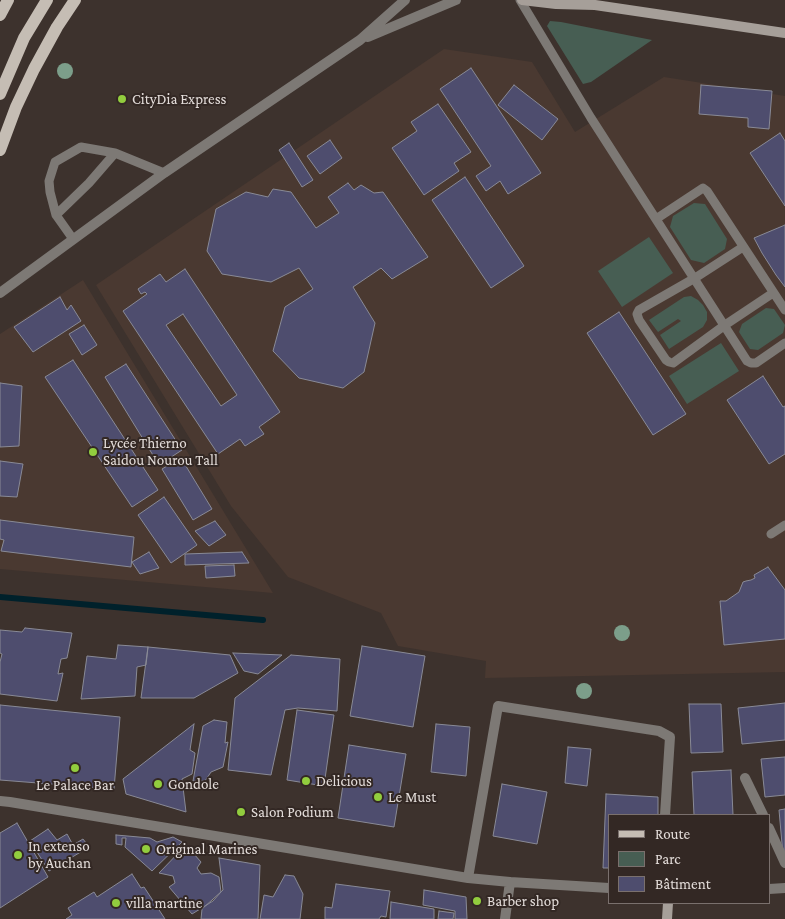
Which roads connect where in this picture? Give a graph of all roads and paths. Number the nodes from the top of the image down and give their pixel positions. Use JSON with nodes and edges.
{"nodes":[{"id":1,"x":8,"y":0,"type":"edge"},
{"id":2,"x":47,"y":0,"type":"edge"},
{"id":3,"x":75,"y":0,"type":"edge"},
{"id":4,"x":405,"y":0,"type":"edge"},
{"id":5,"x":456,"y":0,"type":"edge"},
{"id":6,"x":521,"y":0,"type":"edge"},
{"id":7,"x":585,"y":0,"type":"edge"},
{"id":8,"x":595,"y":4,"type":"junction"},
{"id":9,"x":0,"y":15,"type":"edge"},
{"id":10,"x":785,"y":33,"type":"edge"},
{"id":11,"x":360,"y":40,"type":"junction"},
{"id":12,"x":0,"y":94,"type":"edge"},
{"id":13,"x":0,"y":150,"type":"edge"},
{"id":14,"x":114,"y":153,"type":"junction"},
{"id":15,"x":164,"y":173,"type":"junction"},
{"id":16,"x":56,"y":215,"type":"junction"},
{"id":17,"x":656,"y":218,"type":"junction"},
{"id":18,"x":73,"y":239,"type":"junction"},
{"id":19,"x":743,"y":247,"type":"junction"},
{"id":20,"x":695,"y":278,"type":"junction"},
{"id":21,"x":0,"y":293,"type":"edge"},
{"id":22,"x":773,"y":293,"type":"junction"},
{"id":23,"x":785,"y":310,"type":"edge"},
{"id":24,"x":725,"y":325,"type":"junction"},
{"id":25,"x":785,"y":343,"type":"edge"},
{"id":26,"x":785,"y":525,"type":"edge"},
{"id":27,"x":771,"y":534,"type":"dead end"},
{"id":28,"x":745,"y":778,"type":"dead end"},
{"id":29,"x":0,"y":802,"type":"edge"},
{"id":30,"x":665,"y":814,"type":"edge"},
{"id":31,"x":763,"y":814,"type":"edge"},
{"id":32,"x":770,"y":830,"type":"edge"},
{"id":33,"x":785,"y":863,"type":"edge"},
{"id":34,"x":468,"y":878,"type":"junction"},
{"id":35,"x":510,"y":882,"type":"junction"},
{"id":36,"x":608,"y":888,"type":"edge"},
{"id":37,"x":785,"y":888,"type":"edge"},
{"id":38,"x":770,"y":889,"type":"edge"},
{"id":39,"x":668,"y":904,"type":"edge"},
{"id":40,"x":505,"y":919,"type":"edge"},
{"id":41,"x":667,"y":919,"type":"edge"}],
"edges":[{"from":1,"to":9,"type":"main road"},
{"from":2,"to":12,"type":"main road"},
{"from":3,"to":13,"type":"main road"},
{"from":4,"to":11,"type":"street"},
{"from":5,"to":11,"type":"street"},
{"from":6,"to":8,"type":"main road"},
{"from":6,"to":17,"type":"lane"},
{"from":7,"to":8,"type":"main road"},
{"from":8,"to":10,"type":"main road"},
{"from":11,"to":15,"type":"street"},
{"from":14,"to":15,"type":"lane"},
{"from":14,"to":16,"type":"lane"},
{"from":14,"to":16,"type":"lane"},
{"from":15,"to":18,"type":"street"},
{"from":16,"to":18,"type":"lane"},
{"from":17,"to":19,"type":"lane"},
{"from":17,"to":20,"type":"lane"},
{"from":18,"to":21,"type":"street"},
{"from":19,"to":20,"type":"lane"},
{"from":19,"to":22,"type":"lane"},
{"from":20,"to":24,"type":"lane"},
{"from":20,"to":24,"type":"lane"},
{"from":22,"to":23,"type":"lane"},
{"from":22,"to":24,"type":"lane"},
{"from":24,"to":25,"type":"lane"},
{"from":26,"to":27,"type":"lane"},
{"from":28,"to":31,"type":"street"},
{"from":29,"to":34,"type":"street"},
{"from":30,"to":34,"type":"street"},
{"from":32,"to":33,"type":"street"},
{"from":34,"to":35,"type":"street"},
{"from":35,"to":36,"type":"street"},
{"from":35,"to":40,"type":"street"},
{"from":37,"to":38,"type":"street"},
{"from":39,"to":41,"type":"main road"}]}
